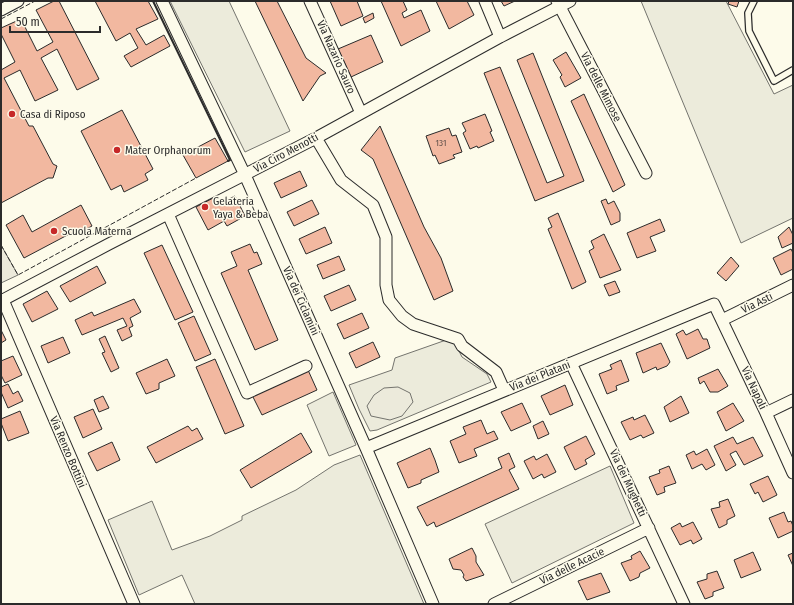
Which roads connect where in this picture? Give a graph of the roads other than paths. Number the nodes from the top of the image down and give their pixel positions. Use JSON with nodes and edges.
{"nodes":[{"id":1,"x":18,"y":1,"type":"edge"},
{"id":2,"x":162,"y":1,"type":"edge"},
{"id":3,"x":310,"y":1,"type":"edge"},
{"id":4,"x":485,"y":1,"type":"edge"},
{"id":5,"x":754,"y":1,"type":"edge"},
{"id":6,"x":562,"y":3,"type":"edge"},
{"id":7,"x":1,"y":10,"type":"edge"},
{"id":8,"x":500,"y":37,"type":"junction"},
{"id":9,"x":793,"y":70,"type":"edge"},
{"id":10,"x":361,"y":113,"type":"junction"},
{"id":11,"x":316,"y":138,"type":"junction"},
{"id":12,"x":646,"y":173,"type":"dead end"},
{"id":13,"x":245,"y":175,"type":"junction"},
{"id":14,"x":168,"y":214,"type":"junction"},
{"id":15,"x":793,"y":285,"type":"edge"},
{"id":16,"x":2,"y":301,"type":"edge"},
{"id":17,"x":714,"y":304,"type":"joint"},
{"id":18,"x":722,"y":320,"type":"junction"},
{"id":19,"x":571,"y":363,"type":"junction"},
{"id":20,"x":306,"y":366,"type":"dead end"},
{"id":21,"x":504,"y":390,"type":"junction"},
{"id":22,"x":793,"y":400,"type":"edge"},
{"id":23,"x":766,"y":413,"type":"junction"},
{"id":24,"x":366,"y":448,"type":"junction"},
{"id":25,"x":793,"y":473,"type":"edge"},
{"id":26,"x":649,"y":528,"type":"junction"},
{"id":27,"x":134,"y":604,"type":"edge"},
{"id":28,"x":433,"y":604,"type":"edge"},
{"id":29,"x":494,"y":604,"type":"edge"},
{"id":30,"x":684,"y":604,"type":"edge"}],
"edges":[{"from":1,"to":7,"type":"street"},
{"from":2,"to":13,"type":"street","name":"Via dei Ciclamini"},
{"from":3,"to":10,"type":"street","name":"Via Nazario Sauro"},
{"from":4,"to":8,"type":"street"},
{"from":5,"to":9,"type":"lane"},
{"from":6,"to":8,"type":"street","name":"Via Ciro Menotti"},
{"from":6,"to":12,"type":"street","name":"Via delle Mimose"},
{"from":8,"to":10,"type":"street","name":"Via Ciro Menotti"},
{"from":10,"to":11,"type":"street","name":"Via Ciro Menotti"},
{"from":11,"to":13,"type":"street","name":"Via Ciro Menotti"},
{"from":11,"to":21,"type":"street"},
{"from":13,"to":14,"type":"street","name":"Via Ciro Menotti"},
{"from":13,"to":24,"type":"street","name":"Via dei Ciclamini"},
{"from":14,"to":16,"type":"street","name":"Via Ciro Menotti"},
{"from":14,"to":20,"type":"street"},
{"from":15,"to":18,"type":"street","name":"Via Asti"},
{"from":16,"to":27,"type":"street","name":"Via Renzo Bottini"},
{"from":17,"to":18,"type":"street","name":"Via Napoli"},
{"from":17,"to":19,"type":"street","name":"Via dei Platani"},
{"from":18,"to":23,"type":"street","name":"Via Napoli"},
{"from":19,"to":21,"type":"street","name":"Via dei Platani"},
{"from":19,"to":26,"type":"street","name":"Via dei Mughetti"},
{"from":21,"to":24,"type":"street","name":"Via dei Platani"},
{"from":22,"to":23,"type":"street"},
{"from":23,"to":25,"type":"street","name":"Via Napoli"},
{"from":24,"to":28,"type":"street","name":"Via dei Ciclamini"},
{"from":26,"to":29,"type":"street","name":"Via delle Acacie"},
{"from":26,"to":30,"type":"street","name":"Via dei Mughetti"}]}
